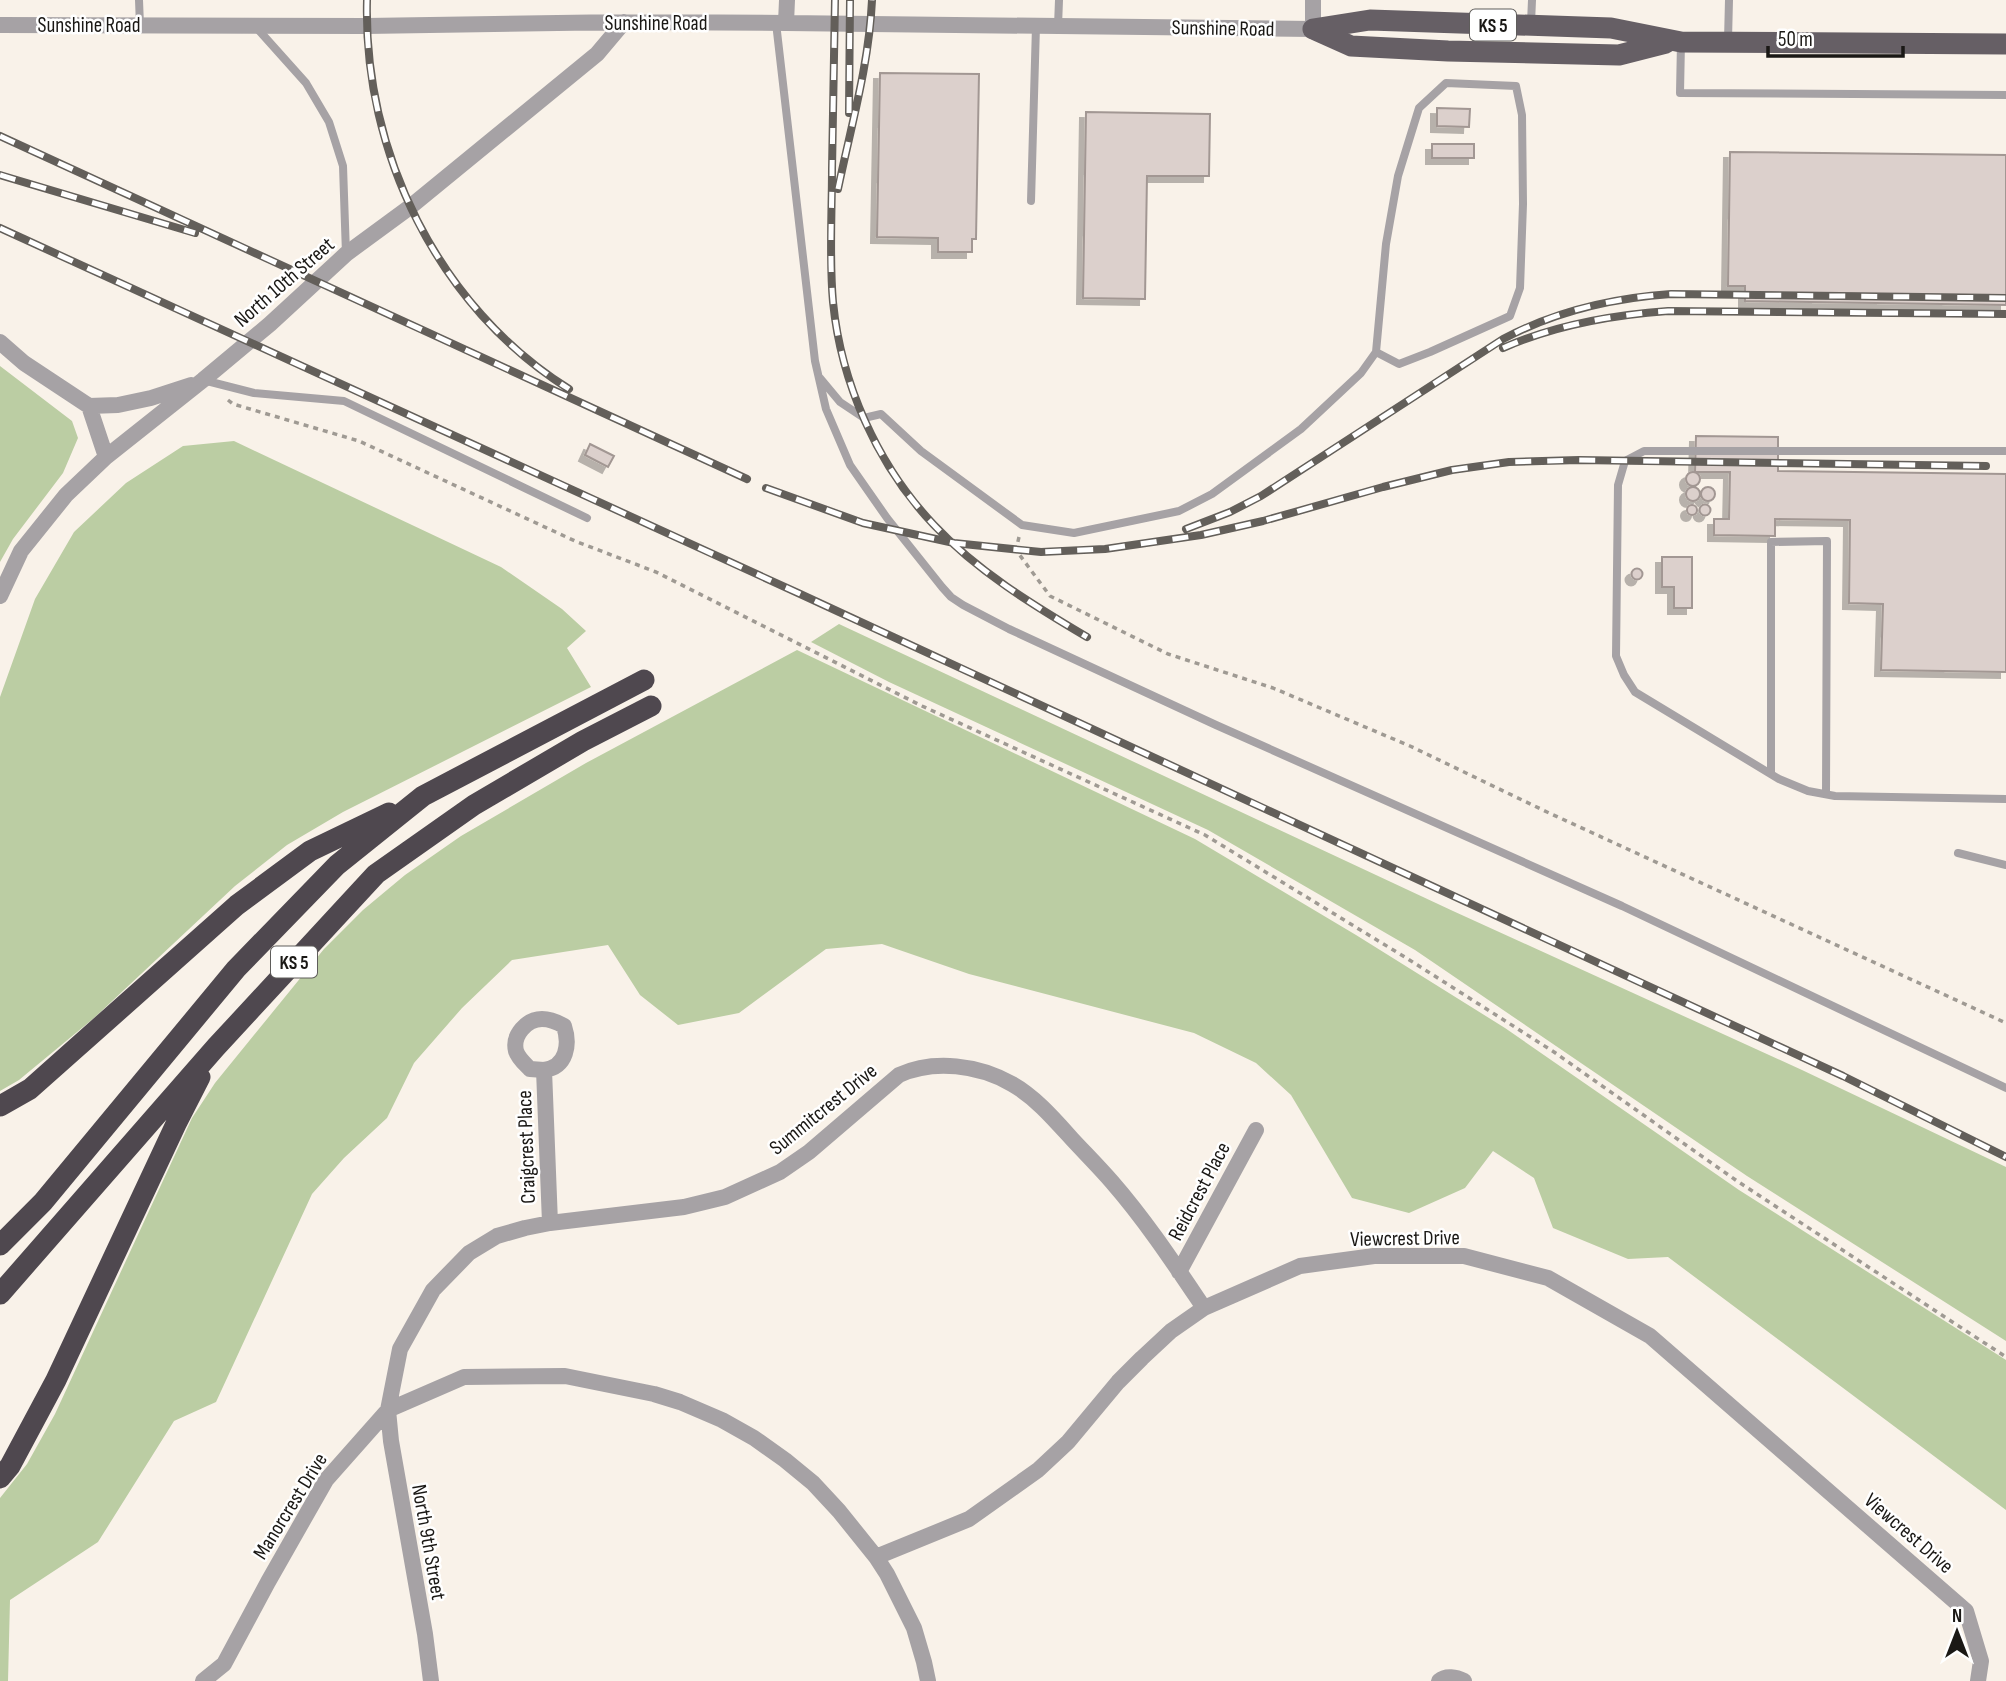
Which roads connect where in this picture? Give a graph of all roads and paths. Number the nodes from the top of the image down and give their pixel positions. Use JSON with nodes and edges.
{"nodes":[{"id":1,"x":139,"y":0,"type":"edge"},
{"id":2,"x":787,"y":0,"type":"edge"},
{"id":3,"x":1059,"y":0,"type":"edge"},
{"id":4,"x":1313,"y":0,"type":"edge"},
{"id":5,"x":1531,"y":0,"type":"edge"},
{"id":6,"x":1729,"y":0,"type":"edge"},
{"id":7,"x":624,"y":22,"type":"junction"},
{"id":8,"x":781,"y":23,"type":"junction"},
{"id":9,"x":0,"y":24,"type":"edge"},
{"id":10,"x":140,"y":25,"type":"junction"},
{"id":11,"x":254,"y":26,"type":"junction"},
{"id":12,"x":1036,"y":26,"type":"junction"},
{"id":13,"x":1058,"y":26,"type":"junction"},
{"id":14,"x":1531,"y":26,"type":"junction"},
{"id":15,"x":1312,"y":29,"type":"junction"},
{"id":16,"x":1677,"y":42,"type":"junction"},
{"id":17,"x":1728,"y":43,"type":"junction"},
{"id":18,"x":2006,"y":44,"type":"edge"},
{"id":19,"x":2006,"y":95,"type":"edge"},
{"id":20,"x":1031,"y":201,"type":"dead end"},
{"id":21,"x":346,"y":254,"type":"junction"},
{"id":22,"x":0,"y":342,"type":"edge"},
{"id":23,"x":1376,"y":352,"type":"junction"},
{"id":24,"x":818,"y":374,"type":"junction"},
{"id":25,"x":203,"y":380,"type":"junction"},
{"id":26,"x":89,"y":405,"type":"junction"},
{"id":27,"x":2006,"y":452,"type":"edge"},
{"id":28,"x":106,"y":457,"type":"junction"},
{"id":29,"x":587,"y":517,"type":"dead end"},
{"id":30,"x":1022,"y":525,"type":"junction"},
{"id":31,"x":0,"y":596,"type":"edge"},
{"id":32,"x":644,"y":680,"type":"dead end"},
{"id":33,"x":651,"y":706,"type":"dead end"},
{"id":34,"x":1771,"y":774,"type":"junction"},
{"id":35,"x":1826,"y":794,"type":"junction"},
{"id":36,"x":423,"y":796,"type":"junction"},
{"id":37,"x":2006,"y":799,"type":"edge"},
{"id":38,"x":1958,"y":853,"type":"dead end"},
{"id":39,"x":2006,"y":864,"type":"edge"},
{"id":40,"x":2006,"y":1023,"type":"edge"},
{"id":41,"x":216,"y":1047,"type":"junction"},
{"id":42,"x":544,"y":1070,"type":"dead end"},
{"id":43,"x":2006,"y":1088,"type":"edge"},
{"id":44,"x":0,"y":1106,"type":"edge"},
{"id":45,"x":1256,"y":1130,"type":"dead end"},
{"id":46,"x":550,"y":1223,"type":"junction"},
{"id":47,"x":0,"y":1245,"type":"edge"},
{"id":48,"x":1179,"y":1272,"type":"junction"},
{"id":49,"x":0,"y":1294,"type":"edge"},
{"id":50,"x":1204,"y":1308,"type":"junction"},
{"id":51,"x":2006,"y":1357,"type":"edge"},
{"id":52,"x":388,"y":1410,"type":"junction"},
{"id":53,"x":0,"y":1478,"type":"edge"},
{"id":54,"x":876,"y":1557,"type":"junction"},
{"id":55,"x":203,"y":1681,"type":"edge"},
{"id":56,"x":432,"y":1681,"type":"edge"},
{"id":57,"x":928,"y":1681,"type":"edge"},
{"id":58,"x":1439,"y":1681,"type":"edge"},
{"id":59,"x":1464,"y":1681,"type":"edge"},
{"id":60,"x":1978,"y":1681,"type":"edge"}],
"edges":[{"from":1,"to":10,"type":"lane"},
{"from":2,"to":8,"type":"street"},
{"from":3,"to":13,"type":"lane"},
{"from":4,"to":15,"type":"street"},
{"from":5,"to":14,"type":"lane"},
{"from":6,"to":17,"type":"lane"},
{"from":7,"to":8,"type":"street","name":"Sunshine Road"},
{"from":7,"to":11,"type":"street","name":"Sunshine Road"},
{"from":7,"to":21,"type":"street","name":"North 10th Street"},
{"from":8,"to":12,"type":"street","name":"Sunshine Road"},
{"from":8,"to":24,"type":"lane"},
{"from":9,"to":10,"type":"street","name":"Sunshine Road"},
{"from":10,"to":11,"type":"street","name":"Sunshine Road"},
{"from":11,"to":21,"type":"lane"},
{"from":12,"to":13,"type":"street","name":"Sunshine Road"},
{"from":12,"to":20,"type":"lane"},
{"from":13,"to":15,"type":"street","name":"Sunshine Road"},
{"from":14,"to":15,"type":"main road","name":"Sunshine Road","number":"KS 5"},
{"from":14,"to":16,"type":"main road","name":"Sunshine Road","number":"KS 5"},
{"from":15,"to":16,"type":"main road","name":"Sunshine Road","number":"KS 5"},
{"from":16,"to":17,"type":"main road","name":"Sunshine Road","number":"KS 5"},
{"from":16,"to":19,"type":"lane"},
{"from":17,"to":18,"type":"main road","name":"Sunshine Road","number":"KS 5"},
{"from":21,"to":25,"type":"street","name":"North 10th Street"},
{"from":22,"to":26,"type":"street"},
{"from":23,"to":23,"type":"lane"},
{"from":23,"to":30,"type":"lane"},
{"from":24,"to":30,"type":"lane"},
{"from":24,"to":43,"type":"lane"},
{"from":25,"to":26,"type":"street"},
{"from":25,"to":28,"type":"street","name":"North 10th Street"},
{"from":25,"to":29,"type":"lane"},
{"from":25,"to":51,"type":"path"},
{"from":26,"to":28,"type":"street"},
{"from":27,"to":34,"type":"lane"},
{"from":28,"to":31,"type":"street","name":"North 10th Street"},
{"from":30,"to":40,"type":"path"},
{"from":32,"to":36,"type":"highway","number":"KS 5"},
{"from":33,"to":41,"type":"highway","number":"KS 5"},
{"from":34,"to":35,"type":"lane"},
{"from":34,"to":35,"type":"lane"},
{"from":35,"to":37,"type":"lane"},
{"from":36,"to":44,"type":"highway"},
{"from":36,"to":47,"type":"highway","number":"KS 5"},
{"from":38,"to":39,"type":"lane"},
{"from":41,"to":49,"type":"highway","number":"KS 5"},
{"from":41,"to":53,"type":"highway"},
{"from":42,"to":46,"type":"street","name":"Craigcrest Place"},
{"from":45,"to":48,"type":"street","name":"Reidcrest Place"},
{"from":46,"to":48,"type":"street","name":"Summitcrest Drive"},
{"from":46,"to":52,"type":"street","name":"Summitcrest Drive"},
{"from":48,"to":50,"type":"street","name":"Summitcrest Drive"},
{"from":50,"to":54,"type":"street","name":"Viewcrest Drive"},
{"from":50,"to":60,"type":"street","name":"Viewcrest Drive"},
{"from":52,"to":54,"type":"street","name":"Manorcrest Drive"},
{"from":52,"to":55,"type":"street","name":"Manorcrest Drive"},
{"from":52,"to":56,"type":"street","name":"North 9th Street"},
{"from":54,"to":57,"type":"street","name":"Manorcrest Drive"},
{"from":58,"to":59,"type":"street"}]}
